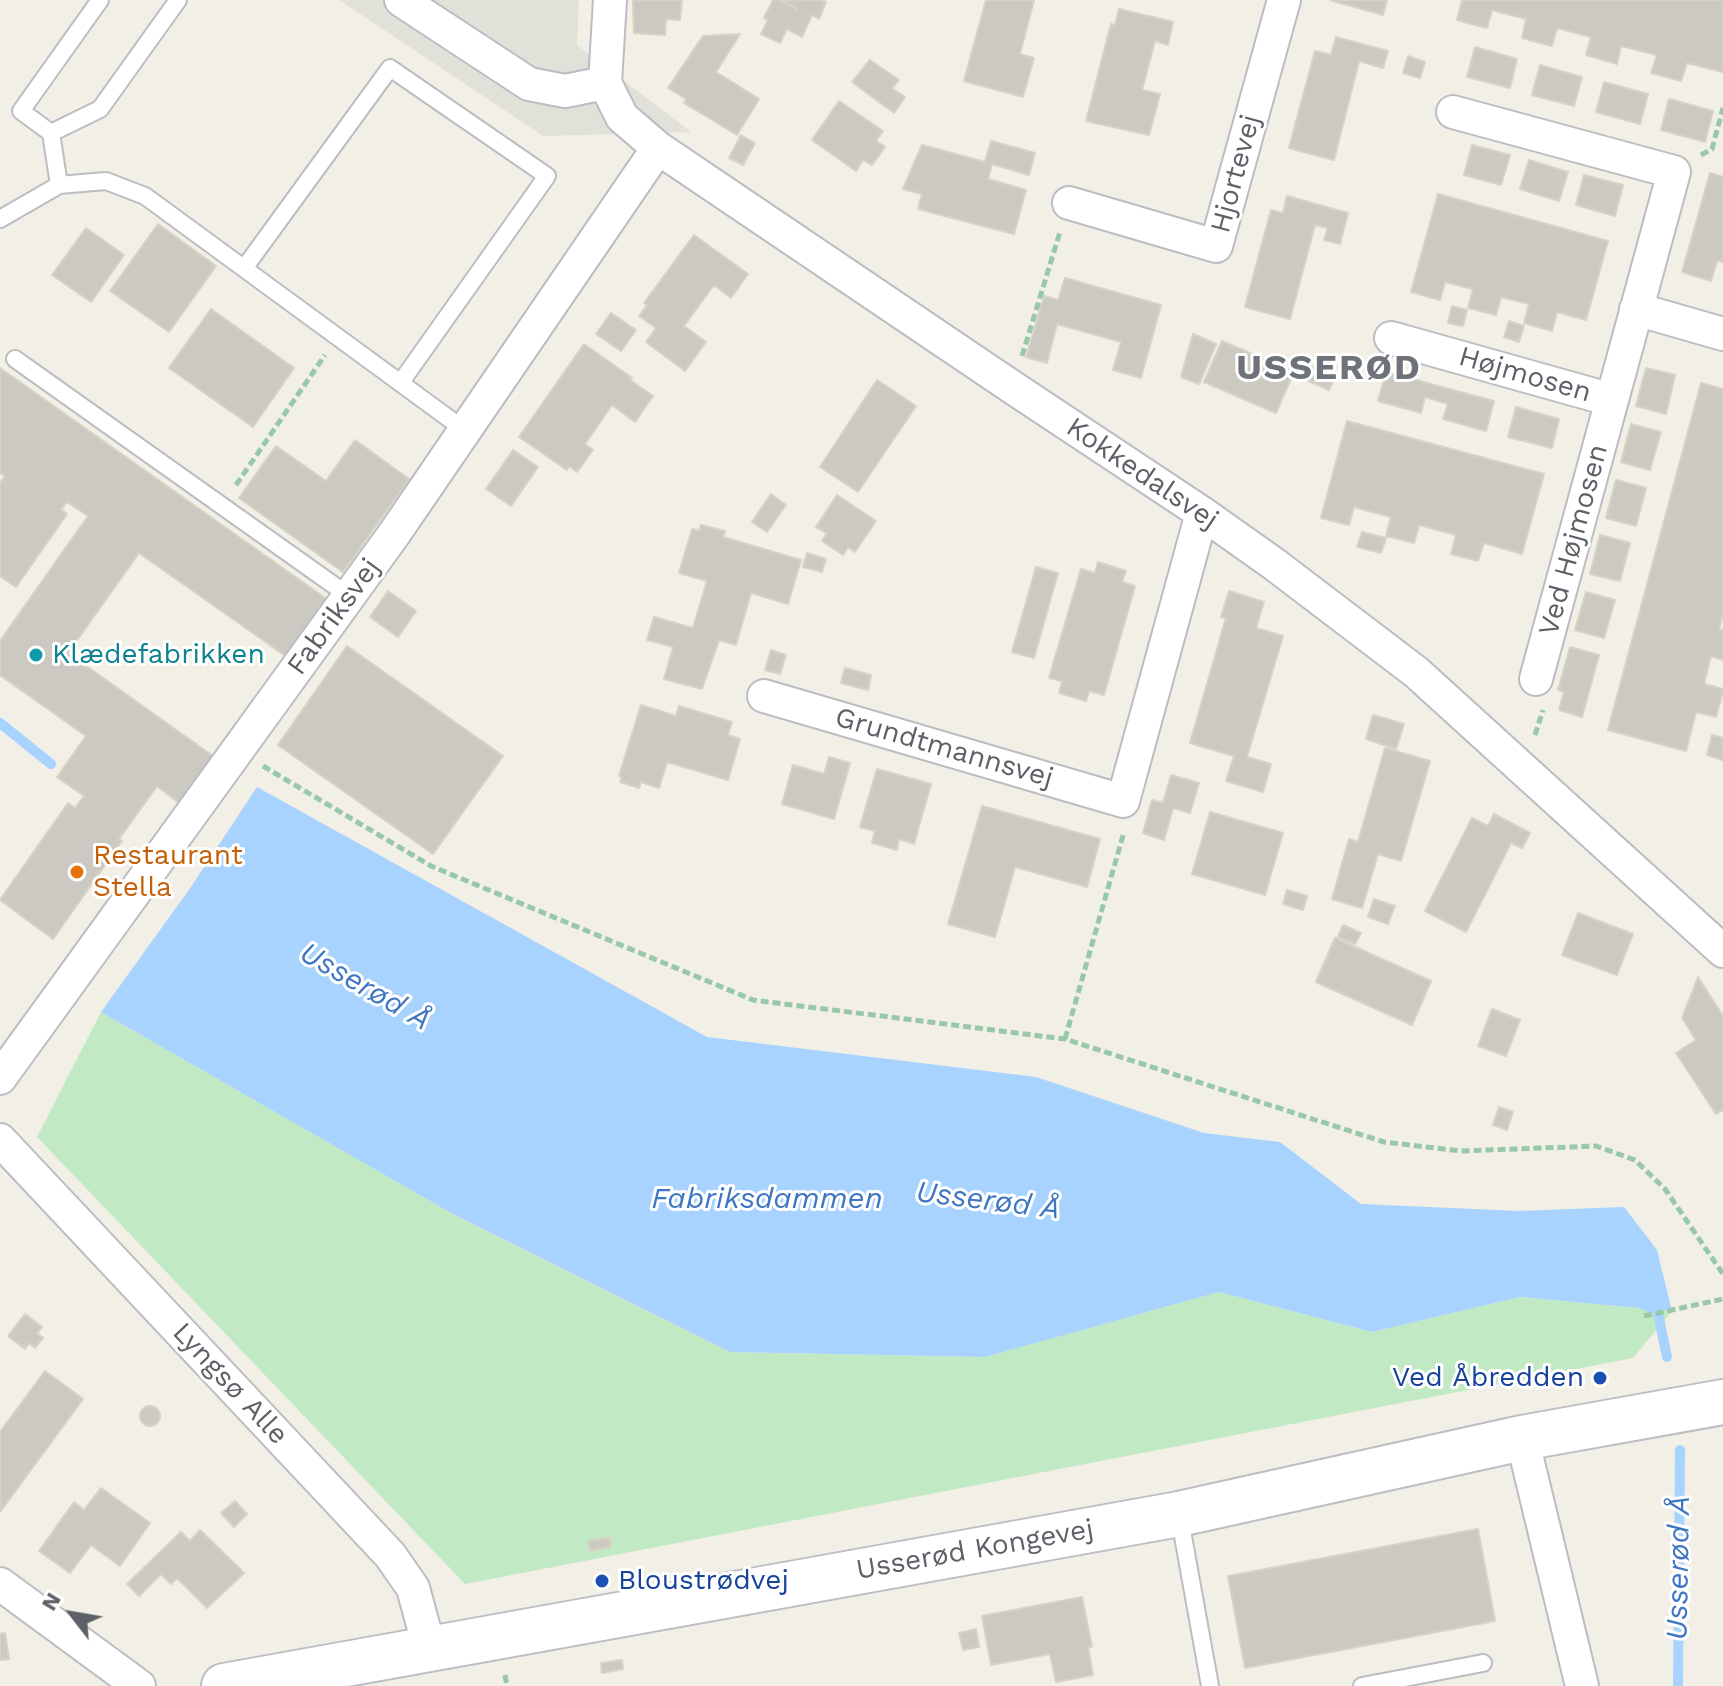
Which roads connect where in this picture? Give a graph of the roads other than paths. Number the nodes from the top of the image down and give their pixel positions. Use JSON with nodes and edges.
{"nodes":[{"id":1,"x":100,"y":0,"type":"edge"},
{"id":2,"x":178,"y":0,"type":"edge"},
{"id":3,"x":401,"y":0,"type":"edge"},
{"id":4,"x":610,"y":0,"type":"edge"},
{"id":5,"x":1284,"y":0,"type":"edge"},
{"id":6,"x":605,"y":83,"type":"junction"},
{"id":7,"x":1453,"y":112,"type":"dead end"},
{"id":8,"x":51,"y":133,"type":"junction"},
{"id":9,"x":658,"y":148,"type":"junction"},
{"id":10,"x":59,"y":185,"type":"junction"},
{"id":11,"x":1069,"y":203,"type":"road end"},
{"id":12,"x":0,"y":219,"type":"edge"},
{"id":13,"x":245,"y":267,"type":"junction"},
{"id":14,"x":1636,"y":309,"type":"junction"},
{"id":15,"x":1723,"y":334,"type":"edge"},
{"id":16,"x":1391,"y":338,"type":"dead end"},
{"id":17,"x":15,"y":359,"type":"dead end"},
{"id":18,"x":401,"y":382,"type":"junction"},
{"id":19,"x":1612,"y":400,"type":"junction"},
{"id":20,"x":466,"y":431,"type":"junction"},
{"id":21,"x":1202,"y":513,"type":"junction"},
{"id":22,"x":349,"y":596,"type":"junction"},
{"id":23,"x":1536,"y":679,"type":"road end"},
{"id":24,"x":764,"y":696,"type":"dead end"},
{"id":25,"x":1723,"y":951,"type":"edge"},
{"id":26,"x":0,"y":1078,"type":"edge"},
{"id":27,"x":0,"y":1140,"type":"edge"},
{"id":28,"x":1723,"y":1402,"type":"edge"},
{"id":29,"x":1522,"y":1438,"type":"junction"},
{"id":30,"x":1179,"y":1514,"type":"junction"},
{"id":31,"x":0,"y":1584,"type":"edge"},
{"id":32,"x":429,"y":1647,"type":"junction"},
{"id":33,"x":1483,"y":1663,"type":"dead end"},
{"id":34,"x":139,"y":1686,"type":"edge"},
{"id":35,"x":224,"y":1686,"type":"edge"},
{"id":36,"x":1210,"y":1686,"type":"edge"},
{"id":37,"x":1362,"y":1686,"type":"edge"},
{"id":38,"x":1582,"y":1686,"type":"edge"}],
"edges":[{"from":1,"to":8,"type":"lane"},
{"from":2,"to":8,"type":"lane"},
{"from":3,"to":6,"type":"street"},
{"from":4,"to":6,"type":"street"},
{"from":5,"to":11,"type":"street","name":"Hjortevej"},
{"from":6,"to":9,"type":"street","name":"Kokkedalsvej"},
{"from":7,"to":14,"type":"street","name":"Ved Højmosen"},
{"from":8,"to":10,"type":"lane"},
{"from":9,"to":20,"type":"street","name":"Fabriksvej"},
{"from":9,"to":21,"type":"street","name":"Kokkedalsvej"},
{"from":10,"to":12,"type":"lane"},
{"from":10,"to":13,"type":"lane"},
{"from":13,"to":18,"type":"lane"},
{"from":13,"to":18,"type":"lane"},
{"from":14,"to":15,"type":"street"},
{"from":14,"to":19,"type":"street","name":"Ved Højmosen"},
{"from":16,"to":19,"type":"street","name":"Højmosen"},
{"from":17,"to":22,"type":"lane"},
{"from":18,"to":20,"type":"lane"},
{"from":19,"to":23,"type":"street","name":"Ved Højmosen"},
{"from":20,"to":22,"type":"street","name":"Fabriksvej"},
{"from":21,"to":24,"type":"street","name":"Grundtmannsvej"},
{"from":21,"to":25,"type":"street","name":"Kokkedalsvej"},
{"from":22,"to":26,"type":"street","name":"Fabriksvej"},
{"from":27,"to":32,"type":"street","name":"Lyngsø Alle"},
{"from":28,"to":29,"type":"main road","name":"Usserød Kongevej"},
{"from":29,"to":30,"type":"main road","name":"Usserød Kongevej"},
{"from":29,"to":38,"type":"street"},
{"from":30,"to":32,"type":"main road","name":"Usserød Kongevej"},
{"from":30,"to":36,"type":"lane"},
{"from":31,"to":34,"type":"street"},
{"from":32,"to":35,"type":"main road","name":"Usserød Kongevej"},
{"from":33,"to":37,"type":"lane"}]}
